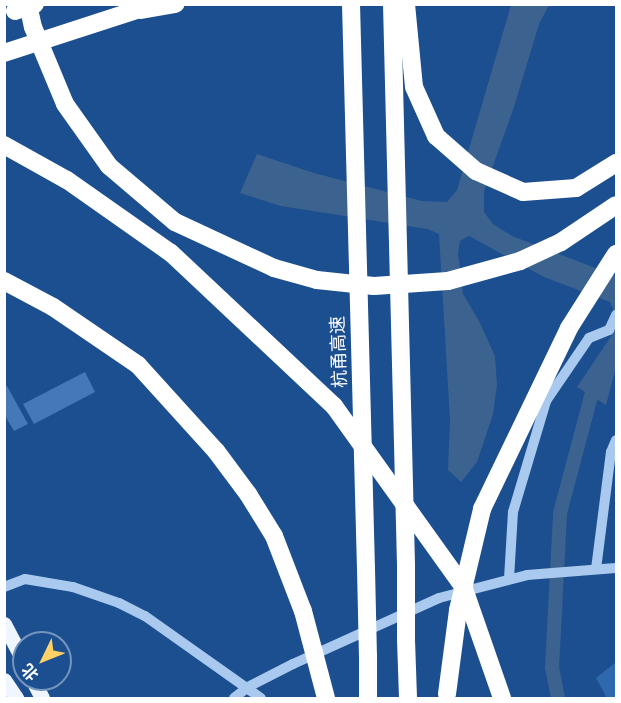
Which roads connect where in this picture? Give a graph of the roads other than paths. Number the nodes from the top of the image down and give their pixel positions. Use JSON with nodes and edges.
{"nodes":[{"id":1,"x":28,"y":4,"type":"edge"},
{"id":2,"x":35,"y":4,"type":"edge"},
{"id":3,"x":155,"y":4,"type":"edge"},
{"id":4,"x":175,"y":4,"type":"edge"},
{"id":5,"x":351,"y":4,"type":"edge"},
{"id":6,"x":392,"y":4,"type":"edge"},
{"id":7,"x":406,"y":4,"type":"edge"},
{"id":8,"x":134,"y":11,"type":"junction"},
{"id":9,"x":4,"y":15,"type":"edge"},
{"id":10,"x":4,"y":53,"type":"edge"},
{"id":11,"x":4,"y":145,"type":"edge"},
{"id":12,"x":616,"y":163,"type":"edge"},
{"id":13,"x":616,"y":205,"type":"edge"},
{"id":14,"x":616,"y":254,"type":"edge"},
{"id":15,"x":4,"y":281,"type":"edge"},
{"id":16,"x":616,"y":316,"type":"edge"},
{"id":17,"x":613,"y":332,"type":"edge"},
{"id":18,"x":616,"y":440,"type":"edge"},
{"id":19,"x":616,"y":568,"type":"edge"},
{"id":20,"x":591,"y":569,"type":"junction"},
{"id":21,"x":508,"y":579,"type":"junction"},
{"id":22,"x":4,"y":587,"type":"edge"},
{"id":23,"x":4,"y":624,"type":"edge"},
{"id":24,"x":12,"y":639,"type":"edge"},
{"id":25,"x":4,"y":681,"type":"edge"},
{"id":26,"x":248,"y":687,"type":"junction"},
{"id":27,"x":447,"y":696,"type":"edge"},
{"id":28,"x":260,"y":697,"type":"edge"},
{"id":29,"x":16,"y":699,"type":"edge"},
{"id":30,"x":234,"y":699,"type":"edge"},
{"id":31,"x":326,"y":699,"type":"edge"},
{"id":32,"x":368,"y":699,"type":"edge"},
{"id":33,"x":408,"y":699,"type":"edge"},
{"id":34,"x":502,"y":699,"type":"edge"}],
"edges":[{"from":1,"to":13,"type":"highway","bridge":true},
{"from":2,"to":9,"type":"highway","bridge":true},
{"from":3,"to":8,"type":"highway","bridge":true},
{"from":4,"to":8,"type":"highway","bridge":true},
{"from":5,"to":32,"type":"highway","name":"杭甬高速","bridge":true},
{"from":6,"to":33,"type":"highway","bridge":true},
{"from":7,"to":12,"type":"highway"},
{"from":8,"to":10,"type":"highway","bridge":true},
{"from":11,"to":34,"type":"highway","bridge":true},
{"from":14,"to":27,"type":"highway","bridge":true},
{"from":15,"to":31,"type":"highway","bridge":true},
{"from":16,"to":17,"type":"street"},
{"from":17,"to":21,"type":"street"},
{"from":18,"to":20,"type":"street"},
{"from":19,"to":20,"type":"street"},
{"from":20,"to":21,"type":"street"},
{"from":21,"to":26,"type":"street"},
{"from":22,"to":26,"type":"street"},
{"from":23,"to":24,"type":"main road"},
{"from":25,"to":29,"type":"main road"},
{"from":26,"to":28,"type":"street"},
{"from":26,"to":30,"type":"street"}]}
